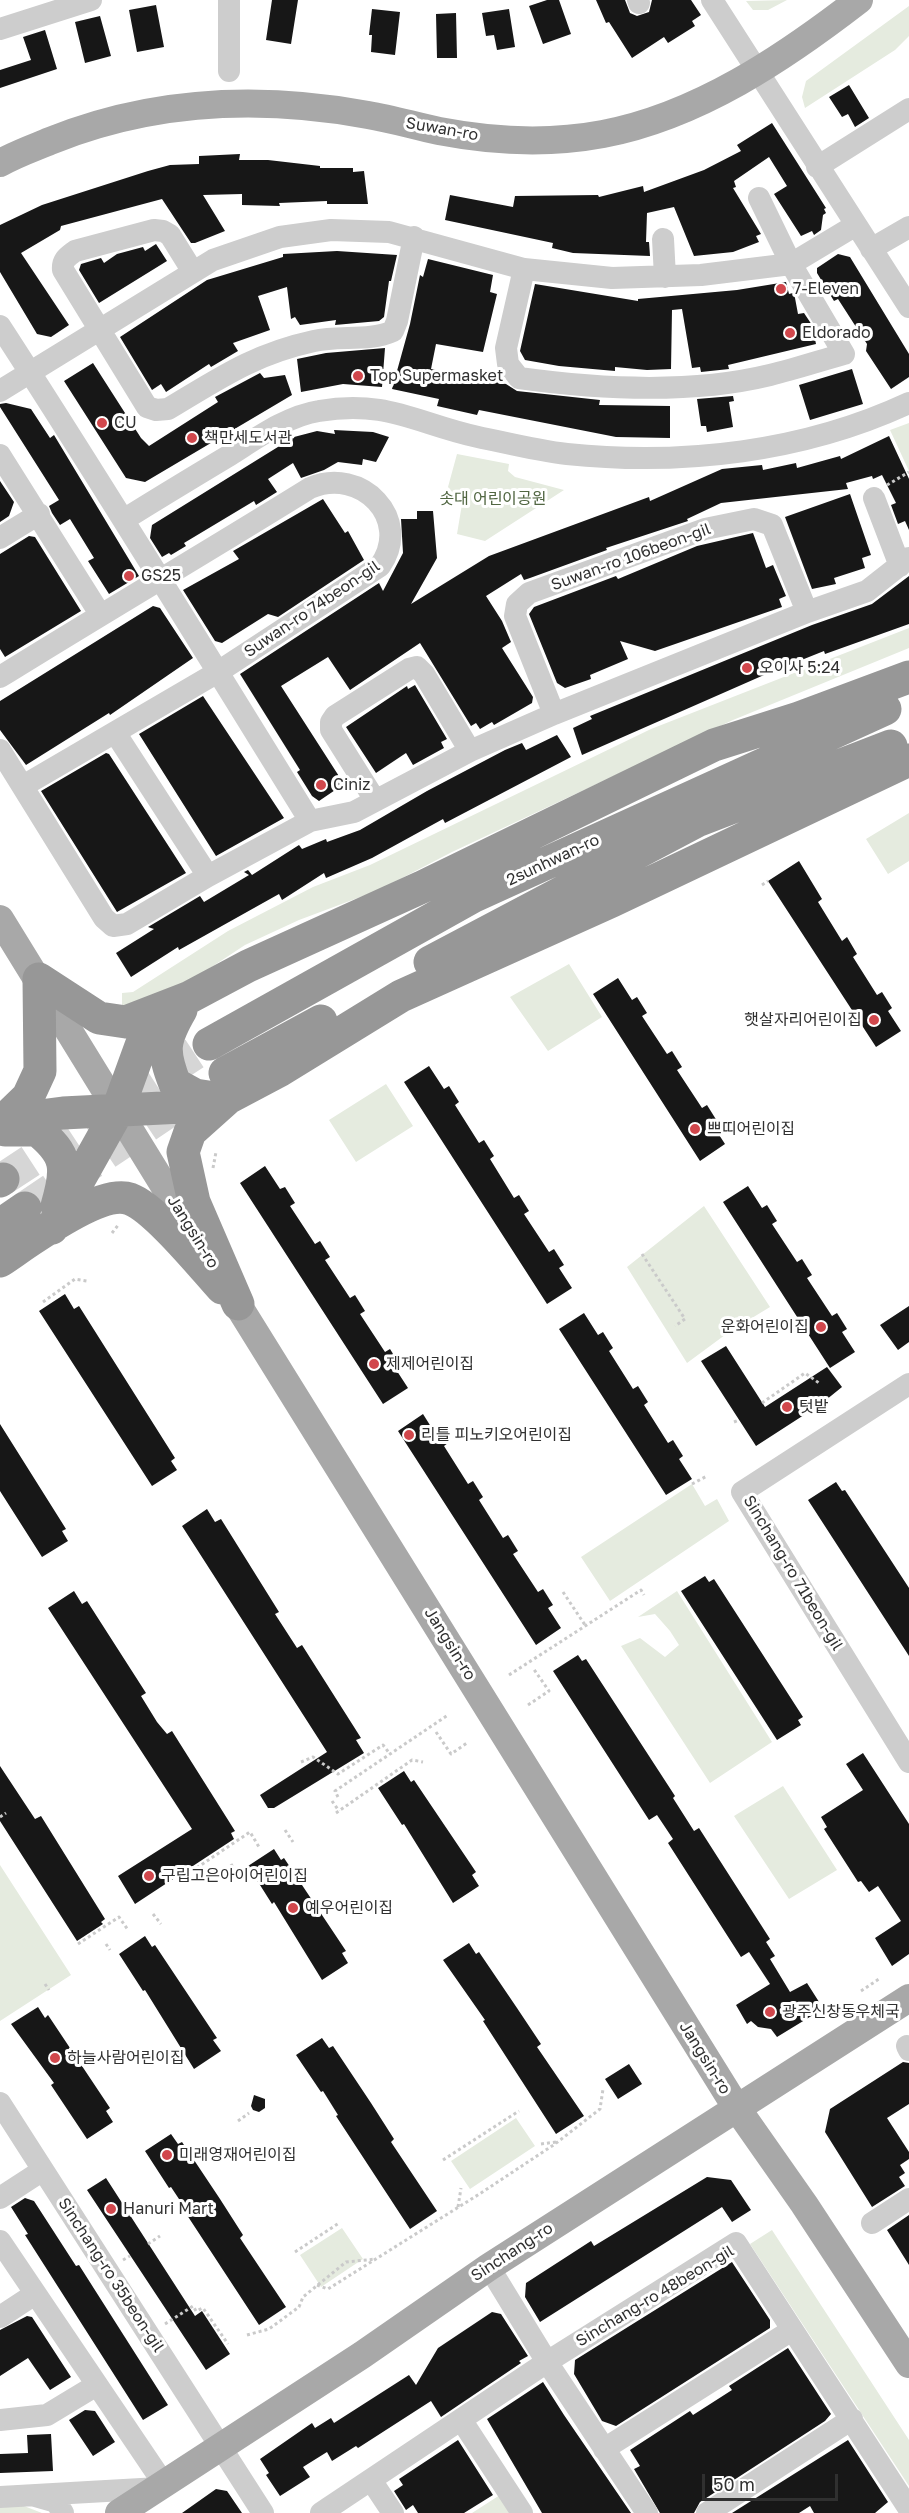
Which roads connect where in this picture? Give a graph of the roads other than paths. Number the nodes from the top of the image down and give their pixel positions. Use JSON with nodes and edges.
{"nodes":[{"id":1,"x":91,"y":0,"type":"edge"},
{"id":2,"x":229,"y":0,"type":"edge"},
{"id":3,"x":712,"y":0,"type":"edge"},
{"id":4,"x":859,"y":0,"type":"edge"},
{"id":5,"x":45,"y":7,"type":"edge"},
{"id":6,"x":0,"y":29,"type":"edge"},
{"id":7,"x":755,"y":70,"type":"junction"},
{"id":8,"x":229,"y":71,"type":"dead end"},
{"id":9,"x":909,"y":109,"type":"edge"},
{"id":10,"x":0,"y":163,"type":"edge"},
{"id":11,"x":817,"y":167,"type":"junction"},
{"id":12,"x":759,"y":198,"type":"dead end"},
{"id":13,"x":856,"y":225,"type":"junction"},
{"id":14,"x":909,"y":227,"type":"edge"},
{"id":15,"x":414,"y":237,"type":"junction"},
{"id":16,"x":663,"y":239,"type":"dead end"},
{"id":17,"x":871,"y":249,"type":"junction"},
{"id":18,"x":791,"y":264,"type":"junction"},
{"id":19,"x":524,"y":269,"type":"junction"},
{"id":20,"x":193,"y":272,"type":"junction"},
{"id":21,"x":665,"y":277,"type":"junction"},
{"id":22,"x":909,"y":307,"type":"edge"},
{"id":23,"x":0,"y":326,"type":"edge"},
{"id":24,"x":100,"y":331,"type":"junction"},
{"id":25,"x":31,"y":373,"type":"junction"},
{"id":26,"x":0,"y":392,"type":"edge"},
{"id":27,"x":909,"y":403,"type":"edge"},
{"id":28,"x":0,"y":455,"type":"edge"},
{"id":29,"x":874,"y":498,"type":"dead end"},
{"id":30,"x":39,"y":514,"type":"junction"},
{"id":31,"x":125,"y":519,"type":"junction"},
{"id":32,"x":0,"y":538,"type":"edge"},
{"id":33,"x":904,"y":562,"type":"edge"},
{"id":34,"x":161,"y":581,"type":"junction"},
{"id":35,"x":807,"y":612,"type":"junction"},
{"id":36,"x":100,"y":615,"type":"junction"},
{"id":37,"x":218,"y":672,"type":"junction"},
{"id":38,"x":0,"y":677,"type":"edge"},
{"id":39,"x":909,"y":678,"type":"edge"},
{"id":40,"x":909,"y":699,"type":"edge"},
{"id":41,"x":554,"y":714,"type":"junction"},
{"id":42,"x":116,"y":734,"type":"junction"},
{"id":43,"x":909,"y":739,"type":"edge"},
{"id":44,"x":0,"y":750,"type":"edge"},
{"id":45,"x":470,"y":751,"type":"junction"},
{"id":46,"x":909,"y":760,"type":"edge"},
{"id":47,"x":23,"y":786,"type":"junction"},
{"id":48,"x":375,"y":801,"type":"junction"},
{"id":49,"x":310,"y":820,"type":"junction"},
{"id":50,"x":208,"y":876,"type":"junction"},
{"id":51,"x":0,"y":919,"type":"edge"},
{"id":52,"x":39,"y":979,"type":"junction"},
{"id":53,"x":188,"y":998,"type":"junction"},
{"id":54,"x":209,"y":1044,"type":"tunnel mouth"},
{"id":55,"x":227,"y":1086,"type":"junction"},
{"id":56,"x":117,"y":1112,"type":"junction"},
{"id":57,"x":0,"y":1128,"type":"edge"},
{"id":58,"x":52,"y":1228,"type":"junction"},
{"id":59,"x":0,"y":1261,"type":"edge"},
{"id":60,"x":238,"y":1304,"type":"junction"},
{"id":61,"x":909,"y":1384,"type":"edge"},
{"id":62,"x":909,"y":1762,"type":"edge"},
{"id":63,"x":909,"y":1998,"type":"edge"},
{"id":64,"x":0,"y":2103,"type":"edge"},
{"id":65,"x":736,"y":2107,"type":"junction"},
{"id":66,"x":43,"y":2170,"type":"junction"},
{"id":67,"x":0,"y":2198,"type":"edge"},
{"id":68,"x":909,"y":2199,"type":"edge"},
{"id":69,"x":872,"y":2223,"type":"dead end"},
{"id":70,"x":0,"y":2241,"type":"edge"},
{"id":71,"x":489,"y":2266,"type":"junction"},
{"id":72,"x":34,"y":2294,"type":"junction"},
{"id":73,"x":0,"y":2317,"type":"edge"},
{"id":74,"x":792,"y":2330,"type":"junction"},
{"id":75,"x":547,"y":2362,"type":"junction"},
{"id":76,"x":909,"y":2364,"type":"edge"},
{"id":77,"x":96,"y":2386,"type":"junction"},
{"id":78,"x":852,"y":2419,"type":"junction"},
{"id":79,"x":0,"y":2420,"type":"edge"},
{"id":80,"x":462,"y":2421,"type":"junction"},
{"id":81,"x":222,"y":2446,"type":"junction"},
{"id":82,"x":604,"y":2449,"type":"junction"},
{"id":83,"x":371,"y":2480,"type":"junction"},
{"id":84,"x":161,"y":2486,"type":"junction"},
{"id":85,"x":34,"y":2496,"type":"junction"},
{"id":86,"x":0,"y":2497,"type":"edge"},
{"id":87,"x":908,"y":2511,"type":"edge"},
{"id":88,"x":63,"y":2513,"type":"edge"},
{"id":89,"x":119,"y":2513,"type":"edge"},
{"id":90,"x":263,"y":2513,"type":"edge"},
{"id":91,"x":321,"y":2513,"type":"edge"},
{"id":92,"x":393,"y":2513,"type":"edge"},
{"id":93,"x":522,"y":2513,"type":"edge"},
{"id":94,"x":647,"y":2513,"type":"edge"},
{"id":95,"x":707,"y":2513,"type":"edge"}],
"edges":[{"from":1,"to":5,"type":"street"},
{"from":2,"to":8,"type":"street"},
{"from":3,"to":7,"type":"street"},
{"from":4,"to":7,"type":"main road","name":"Suwan-ro"},
{"from":5,"to":6,"type":"street"},
{"from":7,"to":10,"type":"main road","name":"Suwan-ro"},
{"from":7,"to":11,"type":"street"},
{"from":9,"to":11,"type":"street"},
{"from":11,"to":13,"type":"street"},
{"from":12,"to":18,"type":"street"},
{"from":13,"to":17,"type":"street"},
{"from":13,"to":18,"type":"street"},
{"from":14,"to":17,"type":"street"},
{"from":15,"to":19,"type":"street"},
{"from":15,"to":20,"type":"street"},
{"from":15,"to":24,"type":"street"},
{"from":16,"to":21,"type":"street"},
{"from":17,"to":22,"type":"street"},
{"from":18,"to":19,"type":"street"},
{"from":18,"to":21,"type":"street"},
{"from":19,"to":21,"type":"street"},
{"from":20,"to":24,"type":"street"},
{"from":20,"to":24,"type":"street"},
{"from":23,"to":25,"type":"street"},
{"from":24,"to":25,"type":"street"},
{"from":25,"to":26,"type":"street"},
{"from":25,"to":31,"type":"street"},
{"from":27,"to":31,"type":"street"},
{"from":28,"to":30,"type":"street"},
{"from":29,"to":33,"type":"street"},
{"from":30,"to":32,"type":"street"},
{"from":30,"to":36,"type":"street"},
{"from":31,"to":34,"type":"street"},
{"from":33,"to":35,"type":"street"},
{"from":34,"to":36,"type":"street","name":"Suwan-ro 74beon-gil"},
{"from":34,"to":37,"type":"street"},
{"from":34,"to":37,"type":"street","name":"Suwan-ro 74beon-gil"},
{"from":35,"to":41,"type":"street"},
{"from":35,"to":41,"type":"street","name":"Suwan-ro 106beon-gil"},
{"from":36,"to":38,"type":"street","name":"Suwan-ro 74beon-gil"},
{"from":37,"to":42,"type":"street","name":"Suwan-ro 74beon-gil"},
{"from":37,"to":49,"type":"street"},
{"from":39,"to":53,"type":"highway"},
{"from":40,"to":54,"type":"highway","name":"2sunhwan-ro"},
{"from":41,"to":45,"type":"street"},
{"from":42,"to":47,"type":"street","name":"Suwan-ro 74beon-gil"},
{"from":42,"to":50,"type":"street"},
{"from":43,"to":55,"type":"highway","name":"2sunhwan-ro"},
{"from":44,"to":47,"type":"street"},
{"from":45,"to":48,"type":"street"},
{"from":45,"to":48,"type":"street"},
{"from":46,"to":55,"type":"highway"},
{"from":47,"to":50,"type":"street"},
{"from":48,"to":49,"type":"street"},
{"from":49,"to":50,"type":"street"},
{"from":51,"to":52,"type":"main road","name":"Jangsin-ro"},
{"from":52,"to":53,"type":"highway"},
{"from":52,"to":56,"type":"main road","name":"Jangsin-ro"},
{"from":52,"to":57,"type":"highway"},
{"from":53,"to":55,"type":"highway"},
{"from":53,"to":56,"type":"highway"},
{"from":55,"to":56,"type":"highway"},
{"from":55,"to":60,"type":"highway"},
{"from":56,"to":57,"type":"highway"},
{"from":56,"to":58,"type":"highway"},
{"from":56,"to":60,"type":"main road","name":"Jangsin-ro"},
{"from":57,"to":58,"type":"highway"},
{"from":58,"to":59,"type":"highway"},
{"from":58,"to":60,"type":"highway"},
{"from":60,"to":65,"type":"main road","name":"Jangsin-ro"},
{"from":61,"to":62,"type":"street","name":"Sinchang-ro 71beon-gil"},
{"from":63,"to":65,"type":"main road","name":"Sinchang-ro"},
{"from":64,"to":66,"type":"street","name":"Sinchang-ro 35beon-gil"},
{"from":65,"to":71,"type":"main road","name":"Sinchang-ro"},
{"from":65,"to":76,"type":"main road","name":"Jangsin-ro"},
{"from":66,"to":67,"type":"street"},
{"from":66,"to":81,"type":"street","name":"Sinchang-ro 35beon-gil"},
{"from":68,"to":69,"type":"street"},
{"from":70,"to":72,"type":"street"},
{"from":71,"to":75,"type":"street"},
{"from":71,"to":81,"type":"main road","name":"Sinchang-ro"},
{"from":72,"to":73,"type":"street"},
{"from":72,"to":77,"type":"street"},
{"from":74,"to":75,"type":"street","name":"Sinchang-ro 48beon-gil"},
{"from":74,"to":78,"type":"street","name":"Sinchang-ro 48beon-gil"},
{"from":74,"to":82,"type":"street"},
{"from":75,"to":80,"type":"street","name":"Sinchang-ro 48beon-gil"},
{"from":75,"to":82,"type":"street"},
{"from":77,"to":79,"type":"street"},
{"from":77,"to":84,"type":"street"},
{"from":78,"to":87,"type":"street","name":"Sinchang-ro 48beon-gil"},
{"from":78,"to":95,"type":"street"},
{"from":80,"to":83,"type":"street","name":"Sinchang-ro 48beon-gil"},
{"from":80,"to":93,"type":"street"},
{"from":81,"to":84,"type":"main road","name":"Sinchang-ro"},
{"from":81,"to":90,"type":"street","name":"Sinchang-ro 35beon-gil"},
{"from":82,"to":94,"type":"street"},
{"from":83,"to":91,"type":"street","name":"Sinchang-ro 48beon-gil"},
{"from":83,"to":92,"type":"street"},
{"from":84,"to":85,"type":"street"},
{"from":84,"to":89,"type":"main road","name":"Sinchang-ro"},
{"from":85,"to":86,"type":"street"},
{"from":85,"to":88,"type":"street"}]}
